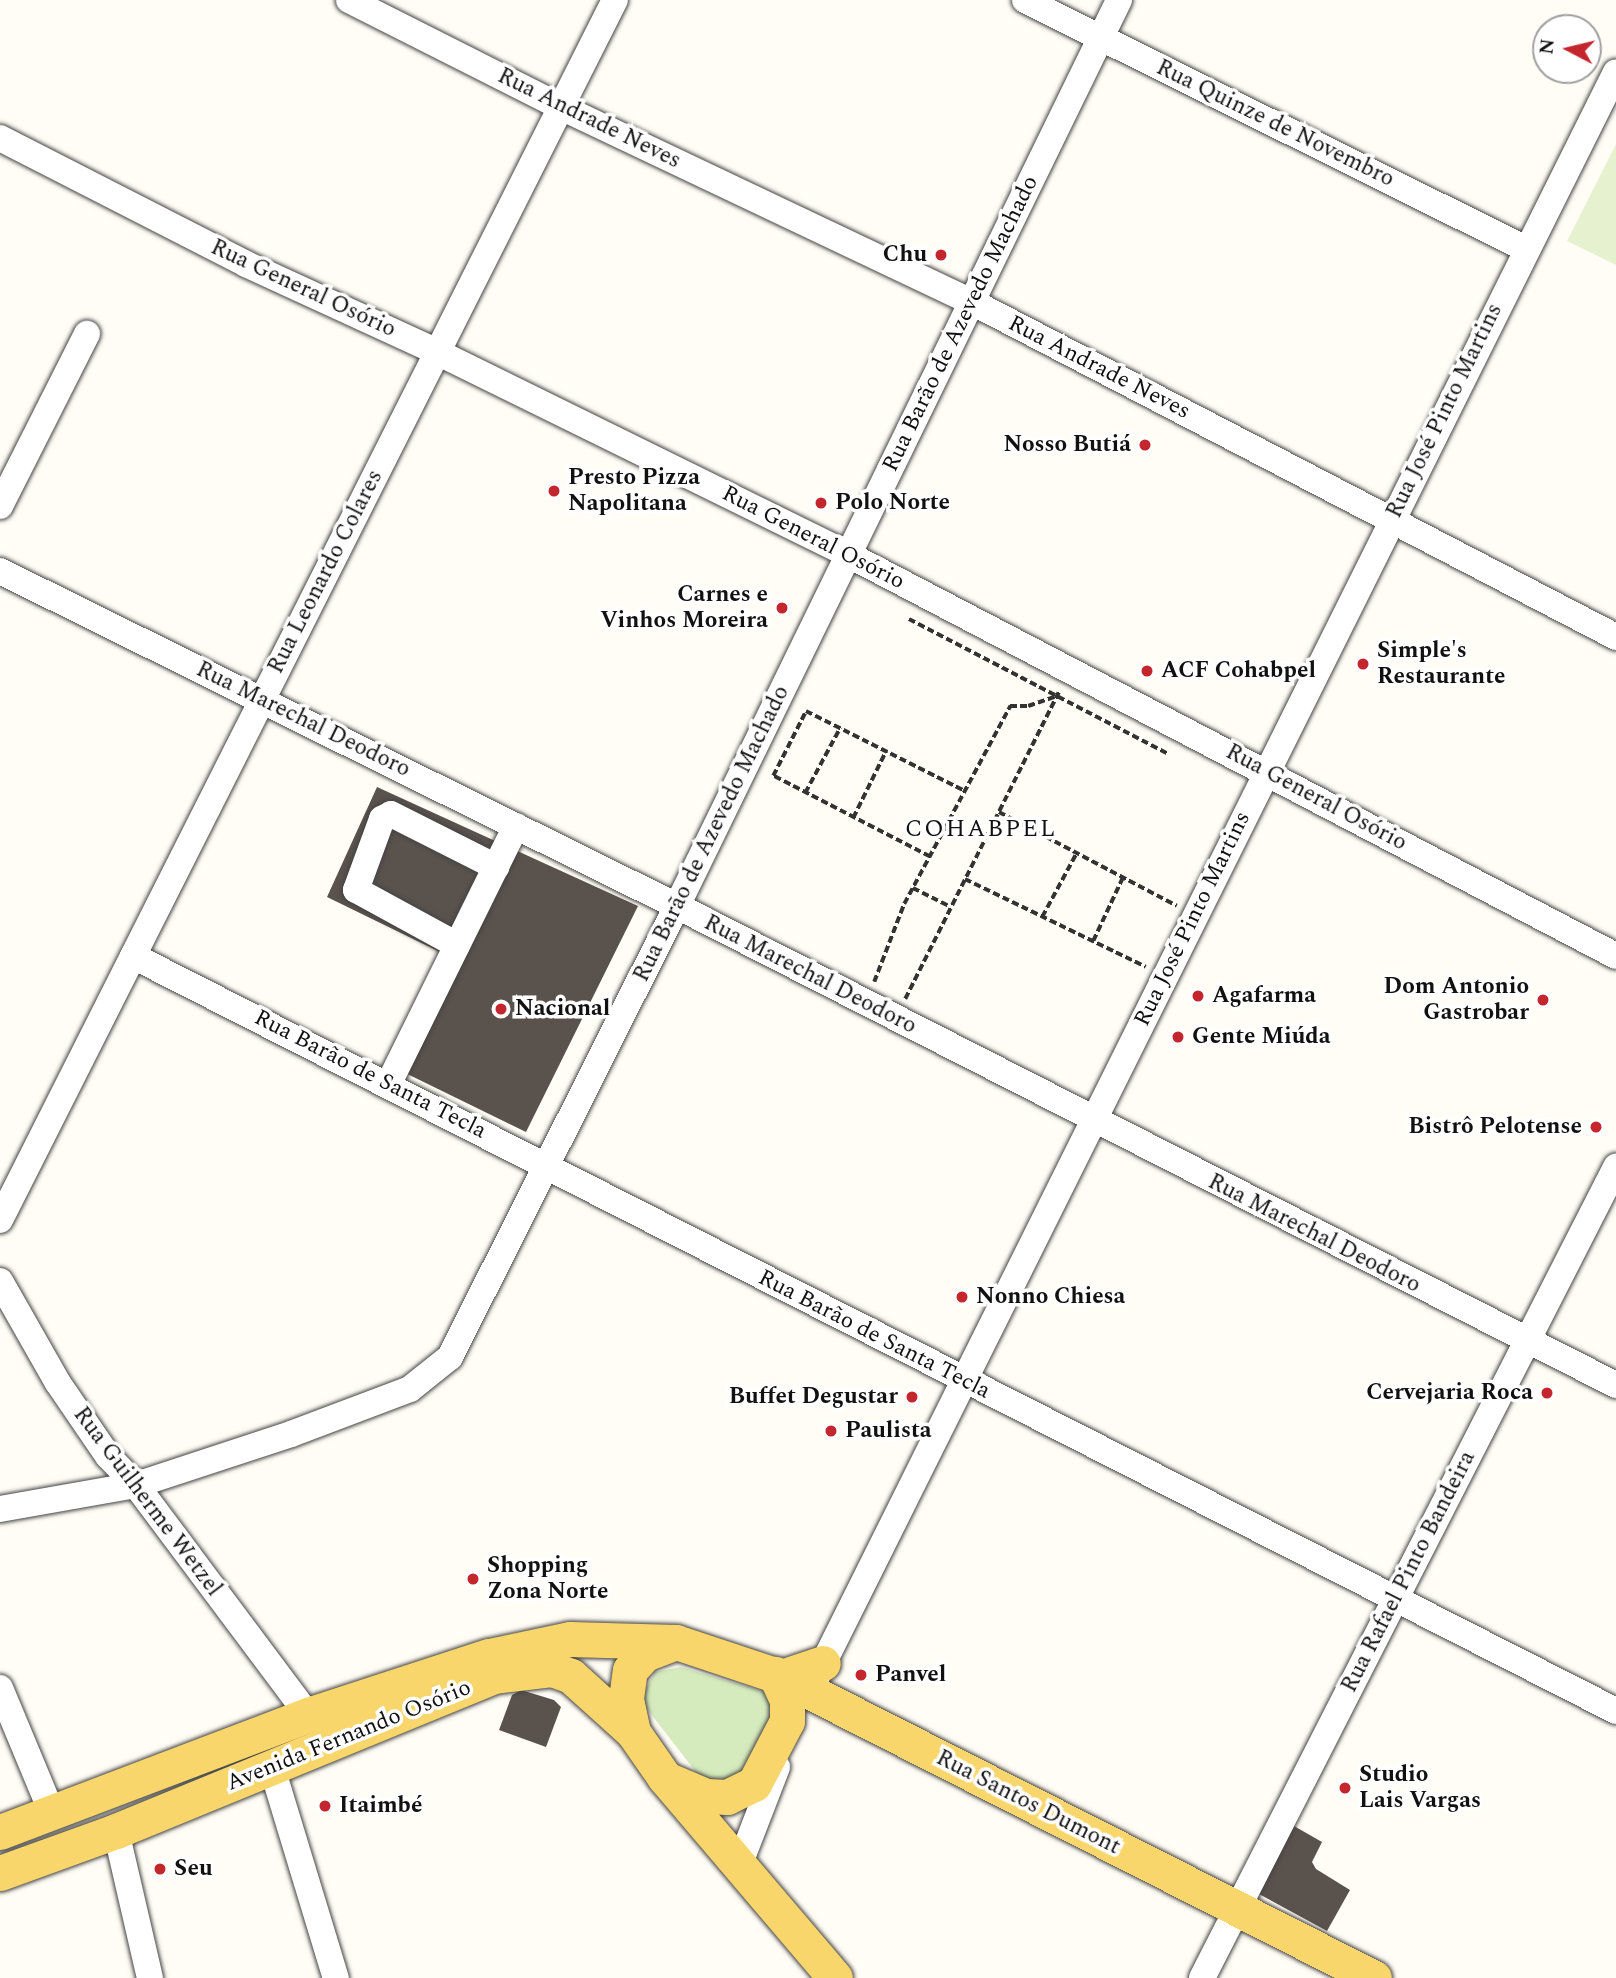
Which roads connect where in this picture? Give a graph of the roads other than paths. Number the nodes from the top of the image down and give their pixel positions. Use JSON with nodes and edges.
{"nodes":[{"id":1,"x":349,"y":0,"type":"edge"},
{"id":2,"x":615,"y":0,"type":"edge"},
{"id":3,"x":1025,"y":0,"type":"edge"},
{"id":4,"x":1119,"y":0,"type":"edge"},
{"id":5,"x":1101,"y":37,"type":"junction"},
{"id":6,"x":1616,"y":72,"type":"edge"},
{"id":7,"x":561,"y":107,"type":"junction"},
{"id":8,"x":0,"y":138,"type":"edge"},
{"id":9,"x":1526,"y":249,"type":"junction"},
{"id":10,"x":972,"y":302,"type":"junction"},
{"id":11,"x":87,"y":334,"type":"dead end"},
{"id":12,"x":438,"y":352,"type":"junction"},
{"id":13,"x":0,"y":506,"type":"edge"},
{"id":14,"x":1391,"y":520,"type":"junction"},
{"id":15,"x":849,"y":555,"type":"junction"},
{"id":16,"x":0,"y":571,"type":"edge"},
{"id":17,"x":1616,"y":637,"type":"edge"},
{"id":18,"x":262,"y":699,"type":"junction"},
{"id":19,"x":1266,"y":771,"type":"junction"},
{"id":20,"x":516,"y":826,"type":"junction"},
{"id":21,"x":496,"y":867,"type":"junction"},
{"id":22,"x":677,"y":906,"type":"junction"},
{"id":23,"x":457,"y":945,"type":"junction"},
{"id":24,"x":133,"y":956,"type":"junction"},
{"id":25,"x":1616,"y":956,"type":"edge"},
{"id":26,"x":388,"y":1085,"type":"junction"},
{"id":27,"x":1093,"y":1121,"type":"junction"},
{"id":28,"x":549,"y":1166,"type":"junction"},
{"id":29,"x":1616,"y":1167,"type":"edge"},
{"id":30,"x":0,"y":1220,"type":"edge"},
{"id":31,"x":0,"y":1281,"type":"edge"},
{"id":32,"x":1527,"y":1341,"type":"junction"},
{"id":33,"x":963,"y":1382,"type":"junction"},
{"id":34,"x":1616,"y":1385,"type":"edge"},
{"id":35,"x":136,"y":1485,"type":"junction"},
{"id":36,"x":0,"y":1509,"type":"edge"},
{"id":37,"x":1396,"y":1598,"type":"junction"},
{"id":38,"x":676,"y":1642,"type":"junction"},
{"id":39,"x":797,"y":1676,"type":"junction"},
{"id":40,"x":0,"y":1688,"type":"edge"},
{"id":41,"x":1616,"y":1711,"type":"edge"},
{"id":42,"x":307,"y":1715,"type":"junction"},
{"id":43,"x":633,"y":1732,"type":"junction"},
{"id":44,"x":272,"y":1768,"type":"junction"},
{"id":45,"x":664,"y":1778,"type":"junction"},
{"id":46,"x":52,"y":1813,"type":"junction"},
{"id":47,"x":116,"y":1830,"type":"junction"},
{"id":48,"x":0,"y":1832,"type":"edge"},
{"id":49,"x":740,"y":1863,"type":"junction"},
{"id":50,"x":0,"y":1873,"type":"edge"},
{"id":51,"x":1237,"y":1909,"type":"junction"},
{"id":52,"x":150,"y":1978,"type":"edge"},
{"id":53,"x":336,"y":1978,"type":"edge"},
{"id":54,"x":835,"y":1978,"type":"edge"},
{"id":55,"x":1202,"y":1978,"type":"edge"},
{"id":56,"x":1374,"y":1978,"type":"edge"}],
"edges":[{"from":1,"to":7,"type":"street","name":"Rua Andrade Neves"},
{"from":2,"to":7,"type":"street","name":"Rua Leonardo Colares"},
{"from":3,"to":5,"type":"street","name":"Rua Quinze de Novembro"},
{"from":4,"to":5,"type":"street","name":"Rua Barão de Azevedo Machado"},
{"from":5,"to":9,"type":"street","name":"Rua Quinze de Novembro"},
{"from":5,"to":10,"type":"street","name":"Rua Barão de Azevedo Machado"},
{"from":6,"to":9,"type":"street","name":"Rua José Pinto Martins"},
{"from":7,"to":10,"type":"street","name":"Rua Andrade Neves"},
{"from":7,"to":12,"type":"street","name":"Rua Leonardo Colares"},
{"from":8,"to":12,"type":"street","name":"Rua General Osório"},
{"from":9,"to":14,"type":"street","name":"Rua José Pinto Martins"},
{"from":10,"to":14,"type":"street","name":"Rua Andrade Neves"},
{"from":10,"to":15,"type":"street","name":"Rua Barão de Azevedo Machado"},
{"from":11,"to":13,"type":"street"},
{"from":12,"to":15,"type":"street","name":"Rua General Osório"},
{"from":12,"to":18,"type":"street","name":"Rua Leonardo Colares"},
{"from":14,"to":17,"type":"street","name":"Rua Andrade Neves"},
{"from":14,"to":19,"type":"street","name":"Rua José Pinto Martins"},
{"from":15,"to":19,"type":"street","name":"Rua General Osório"},
{"from":15,"to":22,"type":"street","name":"Rua Barão de Azevedo Machado"},
{"from":16,"to":18,"type":"street","name":"Rua Marechal Deodoro"},
{"from":18,"to":20,"type":"street","name":"Rua Marechal Deodoro"},
{"from":18,"to":24,"type":"street","name":"Rua Leonardo Colares"},
{"from":19,"to":25,"type":"street","name":"Rua General Osório"},
{"from":19,"to":27,"type":"street","name":"Rua José Pinto Martins"},
{"from":20,"to":21,"type":"street"},
{"from":20,"to":22,"type":"street","name":"Rua Marechal Deodoro"},
{"from":21,"to":23,"type":"street"},
{"from":21,"to":23,"type":"street"},
{"from":22,"to":27,"type":"street","name":"Rua Marechal Deodoro"},
{"from":22,"to":28,"type":"street","name":"Rua Barão de Azevedo Machado"},
{"from":23,"to":26,"type":"street"},
{"from":24,"to":26,"type":"street","name":"Rua Barão de Santa Tecla"},
{"from":24,"to":30,"type":"street","name":"Rua Leonardo Colares"},
{"from":26,"to":28,"type":"street","name":"Rua Barão de Santa Tecla"},
{"from":27,"to":32,"type":"street","name":"Rua Marechal Deodoro"},
{"from":27,"to":33,"type":"street","name":"Rua José Pinto Martins"},
{"from":28,"to":33,"type":"street","name":"Rua Barão de Santa Tecla"},
{"from":28,"to":35,"type":"street","name":"Rua Barão de Azevedo Machado"},
{"from":29,"to":32,"type":"street","name":"Rua Rafael Pinto Bandeira"},
{"from":31,"to":35,"type":"street","name":"Rua Guilherme Wetzel"},
{"from":32,"to":34,"type":"street","name":"Rua Marechal Deodoro"},
{"from":32,"to":37,"type":"street","name":"Rua Rafael Pinto Bandeira"},
{"from":33,"to":37,"type":"street","name":"Rua Barão de Santa Tecla"},
{"from":33,"to":39,"type":"street","name":"Rua José Pinto Martins"},
{"from":35,"to":36,"type":"street","name":"Rua Barão de Azevedo Machado"},
{"from":35,"to":42,"type":"street","name":"Rua Guilherme Wetzel"},
{"from":37,"to":41,"type":"street","name":"Rua Barão de Santa Tecla"},
{"from":37,"to":51,"type":"street","name":"Rua Rafael Pinto Bandeira"},
{"from":38,"to":39,"type":"main road","name":"Rua Santos Dumont"},
{"from":38,"to":42,"type":"main road","name":"Avenida Fernando Osório"},
{"from":38,"to":43,"type":"main road"},
{"from":39,"to":45,"type":"main road"},
{"from":39,"to":49,"type":"street","name":"Rua José Pinto Martins"},
{"from":39,"to":51,"type":"main road","name":"Rua Santos Dumont"},
{"from":40,"to":46,"type":"street"},
{"from":42,"to":46,"type":"main road","name":"Avenida Fernando Osório"},
{"from":43,"to":44,"type":"main road","name":"Avenida Fernando Osório"},
{"from":43,"to":45,"type":"main road","name":"Avenida Fernando Osório"},
{"from":44,"to":47,"type":"main road","name":"Avenida Fernando Osório"},
{"from":44,"to":53,"type":"street"},
{"from":45,"to":49,"type":"main road","name":"Avenida Fernando Osório"},
{"from":46,"to":48,"type":"main road","name":"Avenida Fernando Osório"},
{"from":47,"to":50,"type":"main road","name":"Avenida Fernando Osório"},
{"from":47,"to":52,"type":"street"},
{"from":49,"to":54,"type":"main road","name":"Avenida Fernando Osório"},
{"from":51,"to":55,"type":"street","name":"Rua Rafael Pinto Bandeira"},
{"from":51,"to":56,"type":"main road","name":"Rua Santos Dumont"}]}
